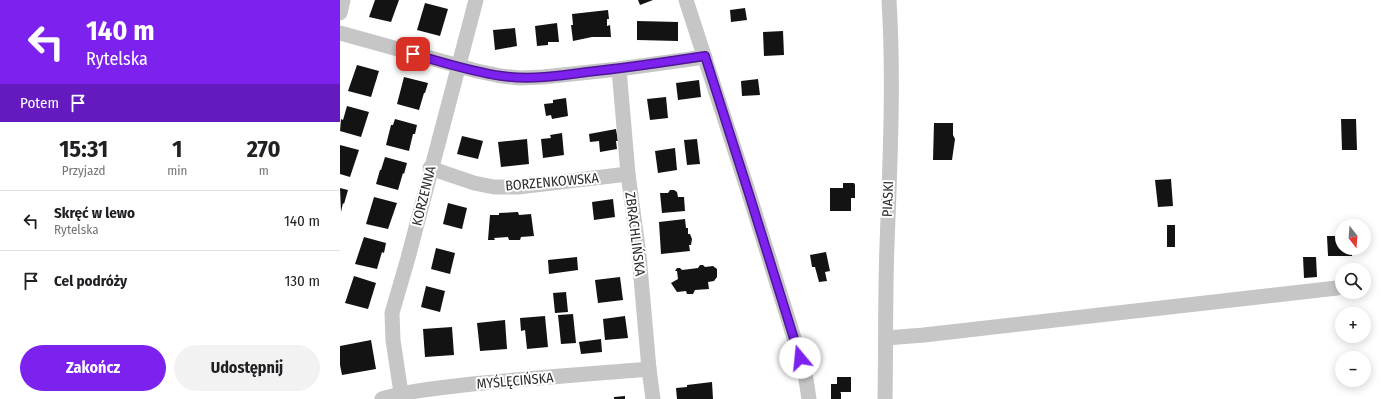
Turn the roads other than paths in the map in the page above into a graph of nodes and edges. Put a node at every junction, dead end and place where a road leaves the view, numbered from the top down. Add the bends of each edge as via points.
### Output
1 (343, 0) edge
2 (476, 0) edge
3 (686, 0) edge
4 (889, 0) edge
5 (340, 13) edge
6 (340, 33) edge
7 (705, 56) junction
8 (458, 66) junction
9 (619, 69) junction
10 (430, 168) junction
11 (628, 174) junction
12 (1335, 288) edge
13 (886, 338) junction
14 (648, 369) junction
15 (400, 393) junction
16 (382, 399) edge
17 (653, 399) edge
18 (809, 399) edge
19 (885, 399) edge

1 - 5 street
2 - 8 street, KORZENNA
3 - 7 street
4 - 13 street, PIASKI via 892,42
6 - 8 street
7 - 9 street
7 - 18 street via 805,373
8 - 9 street via 520,78 543,78
8 - 10 street, KORZENNA
9 - 11 street, ZBRACHLIŃSKA
10 - 11 street, BORZENKOWSKA via 494,187 518,187
10 - 15 street, KORZENNA via 392,313
11 - 14 street, ZBRACHLIŃSKA via 639,255
12 - 13 street
13 - 19 street, PIASKI
14 - 15 street, MYŚLĘCIŃSKA
14 - 17 street, ZBRACHLIŃSKA
15 - 16 street, MYŚLĘCIŃSKA

